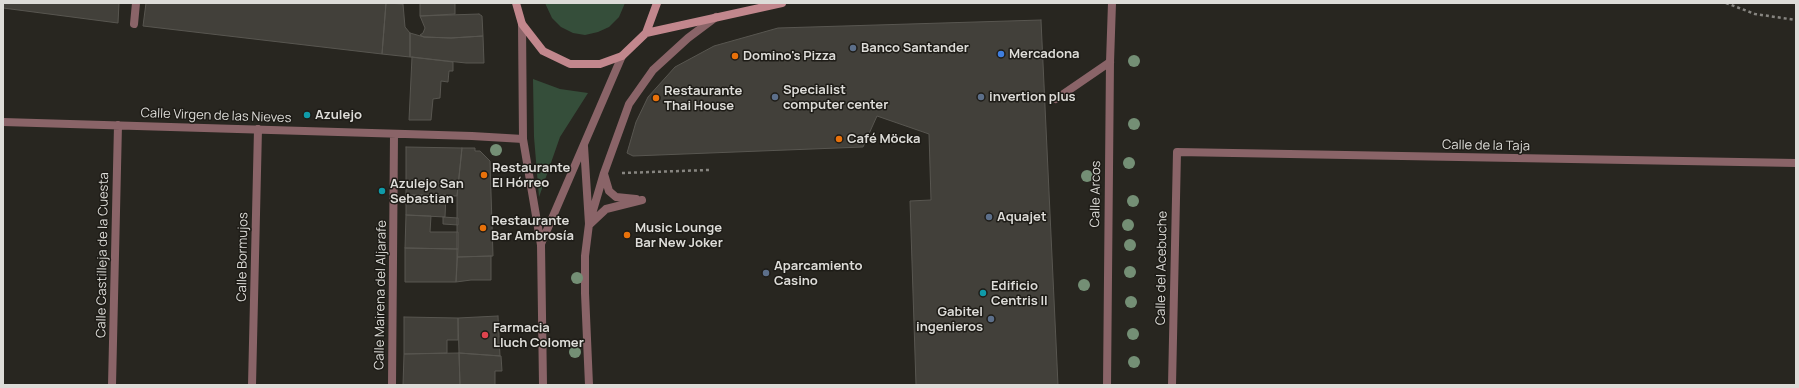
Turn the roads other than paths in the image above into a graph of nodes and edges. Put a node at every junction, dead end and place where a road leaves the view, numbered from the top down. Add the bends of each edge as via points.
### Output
1 (136, 3) edge
2 (516, 3) edge
3 (657, 3) edge
4 (782, 3) edge
5 (1112, 3) edge
6 (716, 17) junction
7 (134, 24) dead end
8 (522, 24) junction
9 (646, 33) junction
10 (622, 56) junction
11 (1110, 62) junction
12 (1056, 99) dead end
13 (3, 122) edge
14 (118, 125) junction
15 (258, 130) junction
16 (394, 134) junction
17 (523, 139) junction
18 (584, 146) junction
19 (1177, 152) joint
20 (1796, 163) edge
21 (604, 173) junction
22 (590, 224) junction
23 (541, 245) junction
24 (112, 385) edge
25 (252, 385) edge
26 (392, 385) edge
27 (543, 385) edge
28 (589, 385) edge
29 (1107, 385) edge
30 (1172, 385) edge

1 - 7 street
2 - 8 main road
3 - 9 main road
4 - 6 main road
5 - 11 street, Calle Arcos
6 - 9 main road
6 - 21 street via 653,70 629,104
8 - 10 main road via 543,51 570,64 600,64
8 - 17 street
9 - 10 main road
10 - 18 street
11 - 12 street
11 - 29 street, Calle Arcos
13 - 14 street, Calle Virgen de las Nieves
14 - 15 street, Calle Virgen de las Nieves
14 - 24 street, Calle Castilleja de la Cuesta
15 - 16 street, Calle Virgen de las Nieves
15 - 25 street, Calle Bormujos
16 - 17 street, Calle Virgen de las Nieves
16 - 26 street, Calle Mairena del Aljarafe
17 - 23 street
18 - 22 street
18 - 23 street
19 - 20 street, Calle de la Taja
19 - 30 street, Calle del Acebuche
21 - 22 street
21 - 22 street via 609,191 616,197 642,200 606,209
22 - 28 street via 585,256
23 - 27 street

